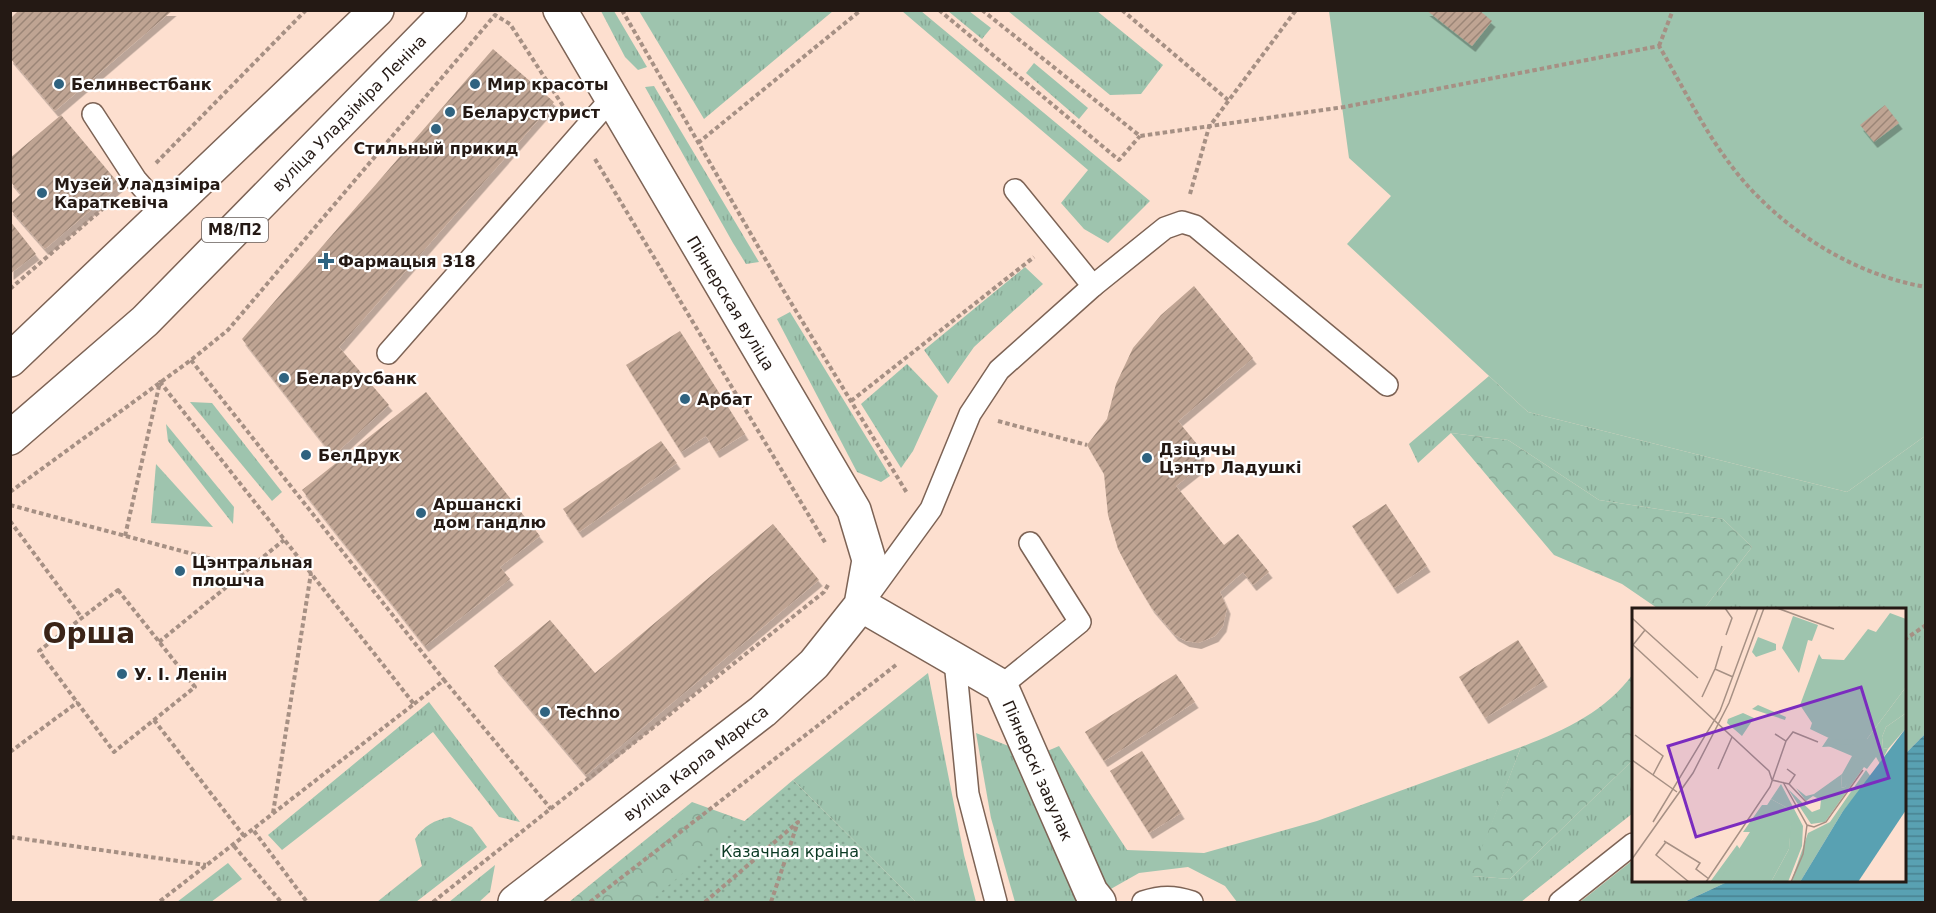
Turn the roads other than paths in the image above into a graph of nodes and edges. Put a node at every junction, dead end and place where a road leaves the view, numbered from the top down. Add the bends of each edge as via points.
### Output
1 (377, 10) edge
2 (450, 10) edge
3 (560, 10) edge
4 (611, 99) junction
5 (93, 114) dead end
6 (1015, 190) dead end
7 (165, 213) junction
8 (1093, 286) junction
9 (388, 353) dead end
10 (10, 360) edge
11 (1387, 385) dead end
12 (10, 438) edge
13 (1030, 543) dead end
14 (861, 605) junction
15 (955, 661) junction
16 (1001, 686) junction
17 (1632, 845) edge
18 (515, 903) edge
19 (996, 903) edge
20 (1099, 903) edge
21 (1143, 903) edge
22 (1192, 903) edge
23 (1560, 903) edge

1 - 7 street
2 - 12 street, вуліца Уладзіміра Леніна / М8/П2 via 145,321
3 - 4 street, Піянерская вуліца
4 - 9 lane
4 - 14 street, Піянерская вуліца via 854,510 869,560
5 - 7 lane via 136,180
6 - 8 lane
7 - 10 street
8 - 11 lane via 1165,228 1182,222 1195,226
8 - 14 lane via 999,370 970,414 931,509
13 - 16 lane via 1080,622
14 - 15 street, Піянерскі завулак
14 - 18 street, вуліца Карла Маркса via 814,664 763,711
15 - 16 street, Піянерскі завулак
15 - 19 lane via 968,794
16 - 20 street, Піянерскі завулак
17 - 23 lane
21 - 22 lane via 1158,897 1174,897

